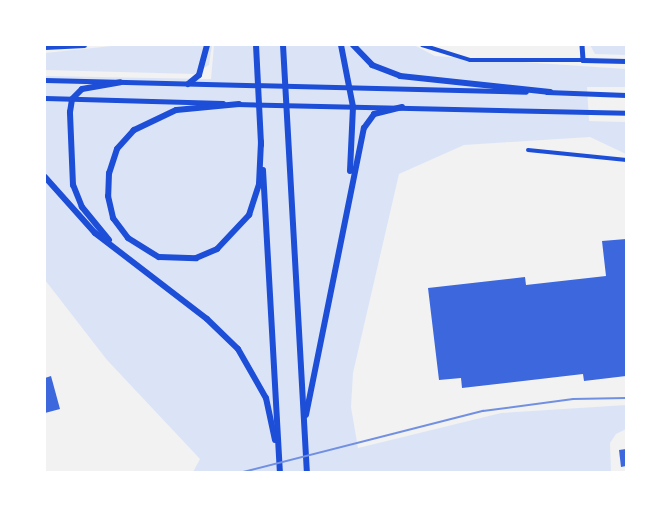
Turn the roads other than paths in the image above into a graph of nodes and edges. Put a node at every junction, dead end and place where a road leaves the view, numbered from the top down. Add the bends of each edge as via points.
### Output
1 (84, 45) edge
2 (207, 45) edge
3 (256, 45) edge
4 (283, 45) edge
5 (341, 45) edge
6 (353, 45) edge
7 (422, 45) edge
8 (582, 45) edge
9 (45, 47) edge
10 (583, 60) junction
11 (626, 61) edge
12 (45, 80) edge
13 (120, 82) junction
14 (188, 84) junction
15 (350, 88) junction
16 (550, 93) junction
17 (626, 95) edge
18 (45, 98) edge
19 (72, 99) junction
20 (239, 104) junction
21 (353, 107) junction
22 (402, 107) junction
23 (626, 113) edge
24 (261, 142) junction
25 (528, 150) dead end
26 (626, 160) edge
27 (45, 177) edge
28 (346, 205) junction
29 (124, 256) junction
30 (304, 434) junction
31 (276, 435) junction
32 (280, 470) edge
33 (307, 472) edge

1 - 9 street
2 - 14 highway via 199,75
3 - 24 highway
4 - 30 highway
5 - 15 highway
6 - 16 highway via 372,65 400,76
7 - 10 street via 470,60
8 - 10 street
10 - 11 street
12 - 13 main road
13 - 14 main road
13 - 19 highway via 86,87
14 - 15 main road
15 - 16 main road
15 - 21 highway
16 - 17 main road
18 - 19 main road
19 - 20 main road
19 - 29 highway via 73,185 90,218
20 - 21 main road
20 - 24 highway via 176,110 134,130 117,150 109,173 108,196 113,218 128,238 159,257 196,258 218,249 249,215 259,183
21 - 22 main road
21 - 28 highway
22 - 23 main road
22 - 28 highway via 382,110 366,123
24 - 31 highway
25 - 26 street
27 - 29 highway via 95,233
28 - 30 highway
29 - 31 highway via 219,328 238,349 266,398
30 - 33 highway
31 - 32 highway

